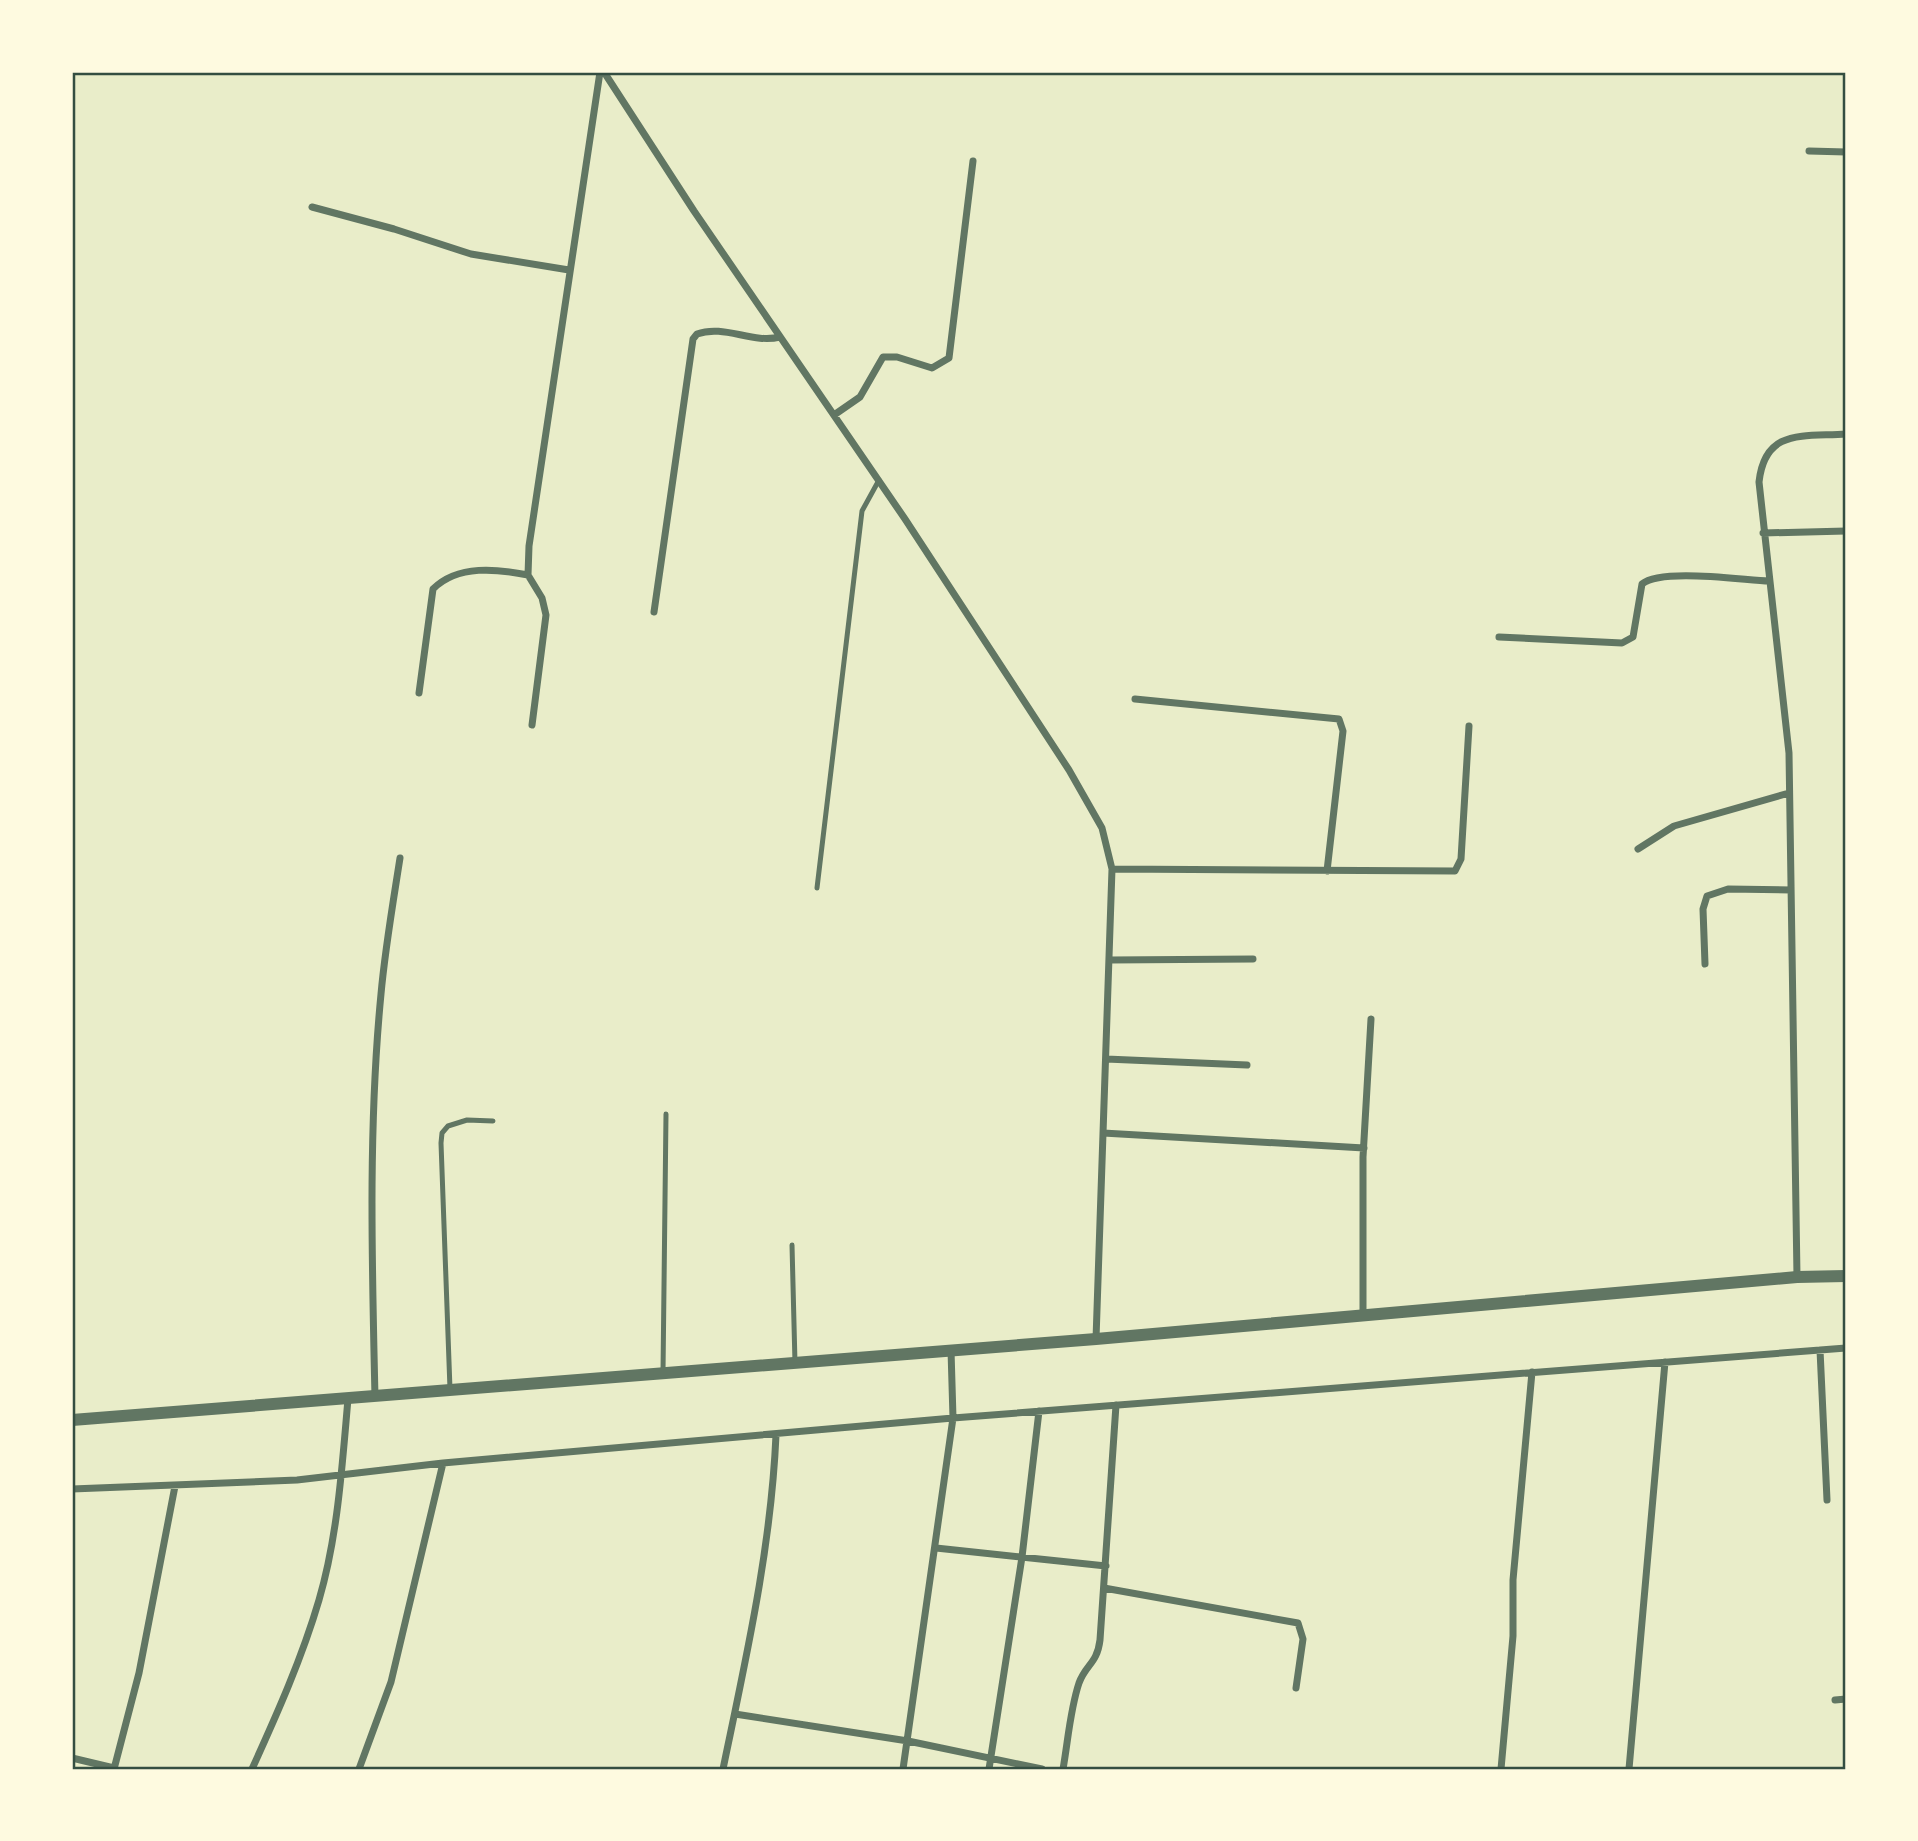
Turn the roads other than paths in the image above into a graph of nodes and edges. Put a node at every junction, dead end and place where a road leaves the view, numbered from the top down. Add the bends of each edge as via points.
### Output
1 (602, 72) edge
2 (1809, 151) dead end
3 (1846, 152) edge
4 (973, 161) dead end
5 (312, 207) dead end
6 (569, 270) junction
7 (780, 337) junction
8 (834, 415) junction
9 (1846, 435) edge
10 (878, 480) junction
11 (1846, 531) edge
12 (1763, 533) junction
13 (528, 575) junction
14 (1769, 581) junction
15 (654, 612) dead end
16 (1499, 637) dead end
17 (419, 692) dead end
18 (1135, 699) dead end
19 (532, 725) dead end
20 (1469, 726) dead end
21 (1789, 793) junction
22 (1637, 849) dead end
23 (400, 858) dead end
24 (1112, 869) junction
25 (1327, 870) junction
26 (817, 888) dead end
27 (1791, 890) junction
28 (1253, 959) dead end
29 (1110, 960) junction
30 (1705, 964) dead end
31 (1371, 1018) dead end
32 (1106, 1059) junction
33 (1247, 1065) dead end
34 (666, 1114) dead end
35 (493, 1121) dead end
36 (1103, 1133) junction
37 (1364, 1148) junction
38 (792, 1245) dead end
39 (1846, 1276) edge
40 (1797, 1277) junction
41 (1363, 1315) junction
42 (1096, 1339) junction
43 (1846, 1348) edge
44 (951, 1350) junction
45 (1820, 1350) junction
46 (1665, 1362) junction
47 (795, 1363) junction
48 (1532, 1372) junction
49 (663, 1373) junction
50 (450, 1391) junction
51 (375, 1397) junction
52 (348, 1399) junction
53 (1116, 1405) junction
54 (1039, 1411) junction
55 (953, 1418) junction
56 (72, 1420) edge
57 (776, 1434) junction
58 (443, 1463) junction
59 (342, 1476) junction
60 (175, 1486) junction
61 (72, 1489) edge
62 (1827, 1500) dead end
63 (936, 1548) junction
64 (1022, 1557) junction
65 (1106, 1566) junction
66 (1104, 1588) junction
67 (1296, 1688) dead end
68 (1846, 1699) edge
69 (1835, 1700) dead end
70 (735, 1714) junction
71 (908, 1741) junction
72 (72, 1758) edge
73 (991, 1759) junction
74 (114, 1769) edge
75 (252, 1769) edge
76 (359, 1769) edge
77 (723, 1769) edge
78 (903, 1769) edge
79 (989, 1769) edge
80 (1042, 1769) edge
81 (1063, 1769) edge
82 (1501, 1769) edge
83 (1629, 1769) edge

1 - 6 street
1 - 7 street
2 - 3 street
4 - 8 street via 949,358 932,368 883,357 860,397
5 - 6 street via 471,254
6 - 13 street
7 - 8 street
7 - 15 street via 757,340 711,331 693,339
8 - 10 street
9 - 12 street via 1799,437 1767,450 1759,482
10 - 24 street via 1091,806 1109,848
10 - 26 lane via 862,511
11 - 12 street
12 - 14 street
13 - 17 street via 483,570 444,580 433,589
13 - 19 street via 546,615
14 - 16 street via 1647,579 1642,584 1633,638 1622,643
14 - 21 street
18 - 25 street via 1339,719 1343,731
20 - 25 street via 1458,869 1440,873
21 - 22 street via 1674,826
21 - 27 street
23 - 51 street via 375,1072
24 - 25 street
24 - 29 street
27 - 30 street via 1728,890 1707,896 1703,909
27 - 40 street
28 - 29 street
29 - 32 street
31 - 37 street
32 - 33 street
32 - 36 street
34 - 49 lane
35 - 50 lane via 457,1122 442,1133
36 - 37 street
36 - 42 street
37 - 41 street
38 - 47 lane
39 - 40 street
40 - 41 street
41 - 42 street
42 - 44 street
43 - 45 street
44 - 47 street
44 - 55 street
45 - 46 street
45 - 62 street
46 - 48 street
46 - 83 street
47 - 49 street
48 - 53 street
48 - 82 street
49 - 50 street
50 - 51 street
51 - 52 street
52 - 56 street
52 - 59 street
53 - 54 street
53 - 65 street
54 - 55 street
54 - 64 street
55 - 57 street
55 - 63 street
57 - 58 street
57 - 70 street via 773,1501 754,1629
58 - 59 street
58 - 76 street via 391,1682
59 - 60 street
59 - 75 street via 319,1599 287,1692
60 - 61 street
60 - 74 street via 142,1660
63 - 64 street
63 - 71 street
64 - 65 street
64 - 73 street
65 - 66 street
66 - 67 street via 1298,1623 1303,1639
66 - 81 street via 1098,1656 1080,1681
68 - 69 street
70 - 71 street
70 - 77 street
71 - 73 street
71 - 78 street
72 - 74 street
73 - 79 street
73 - 80 street

